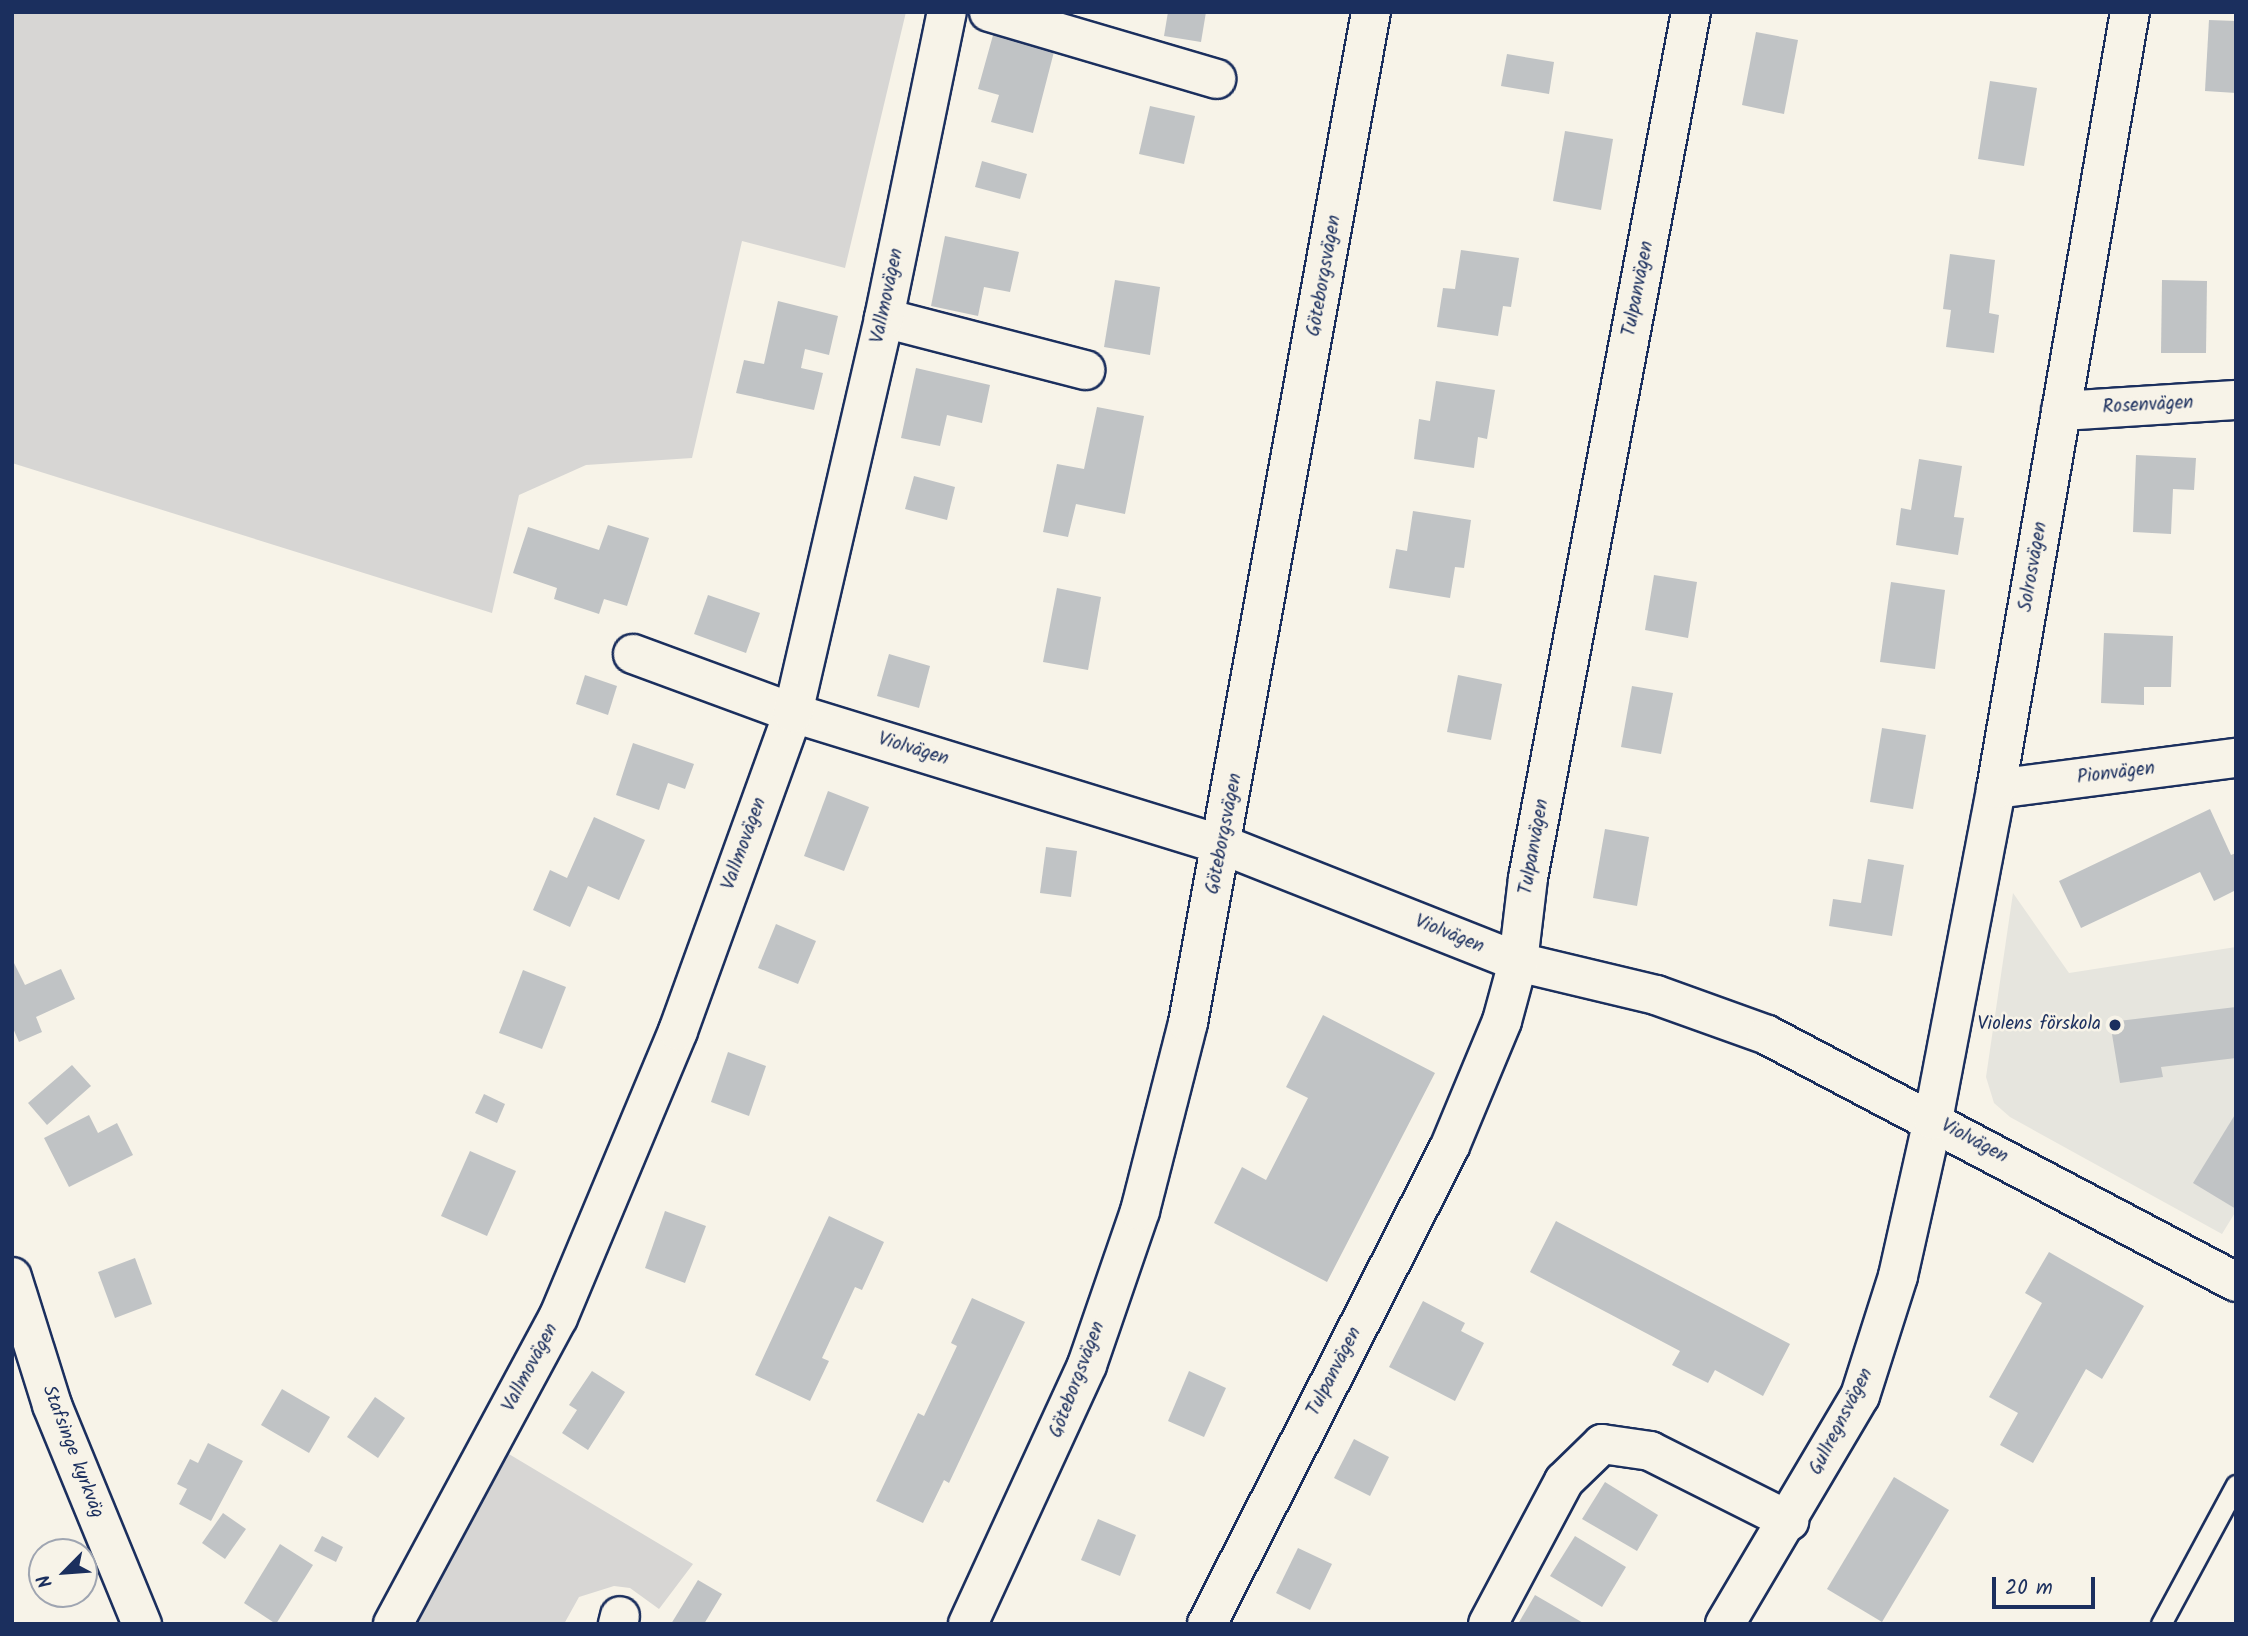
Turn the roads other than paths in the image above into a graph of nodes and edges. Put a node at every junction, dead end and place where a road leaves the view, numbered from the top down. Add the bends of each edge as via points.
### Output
1 (947, 12) edge
2 (989, 12) edge
3 (1371, 12) edge
4 (1691, 12) edge
5 (2130, 12) edge
6 (1216, 79) dead end
7 (884, 318) junction
8 (1085, 370) dead end
9 (2236, 400) edge
10 (2061, 411) junction
11 (633, 654) dead end
12 (793, 713) junction
13 (2236, 758) edge
14 (1996, 789) junction
15 (1223, 845) junction
16 (1518, 962) junction
17 (1933, 1120) junction
18 (12, 1277) edge
19 (2236, 1282) edge
20 (2236, 1485) edge
21 (1789, 1521) junction
22 (142, 1624) edge
23 (393, 1624) edge
24 (968, 1624) edge
25 (1208, 1624) edge
26 (1488, 1624) edge
27 (1726, 1624) edge
28 (2161, 1624) edge

1 - 7 street, Vallmovägen
2 - 6 street
3 - 15 street, Göteborgsvägen
4 - 16 street, Tulpanvägen via 1528,878
5 - 10 street, Solrosvägen
7 - 8 street
7 - 12 street, Vallmovägen
9 - 10 street, Rosenvägen
10 - 14 street, Solrosvägen
11 - 12 street, Violvägen
12 - 15 street, Violvägen
12 - 23 street, Vallmovägen via 678,1031 558,1318
13 - 14 street, Pionvägen
14 - 17 street, Solrosvägen
15 - 16 street, Violvägen
15 - 24 street, Göteborgsvägen via 1188,1023 1140,1211 1063,1421
16 - 17 street, Violvägen via 1656,995 1767,1035
16 - 25 street, Tulpanvägen via 1502,1021 1450,1146
17 - 19 street, Violvägen
17 - 21 street, Gullregnsvägen via 1871,1369
18 - 22 street, Stafsinge kyrkväg via 52,1405
20 - 28 lane
21 - 26 street via 1650,1451 1602,1444 1564,1481
21 - 27 street, Gullregnsvägen

